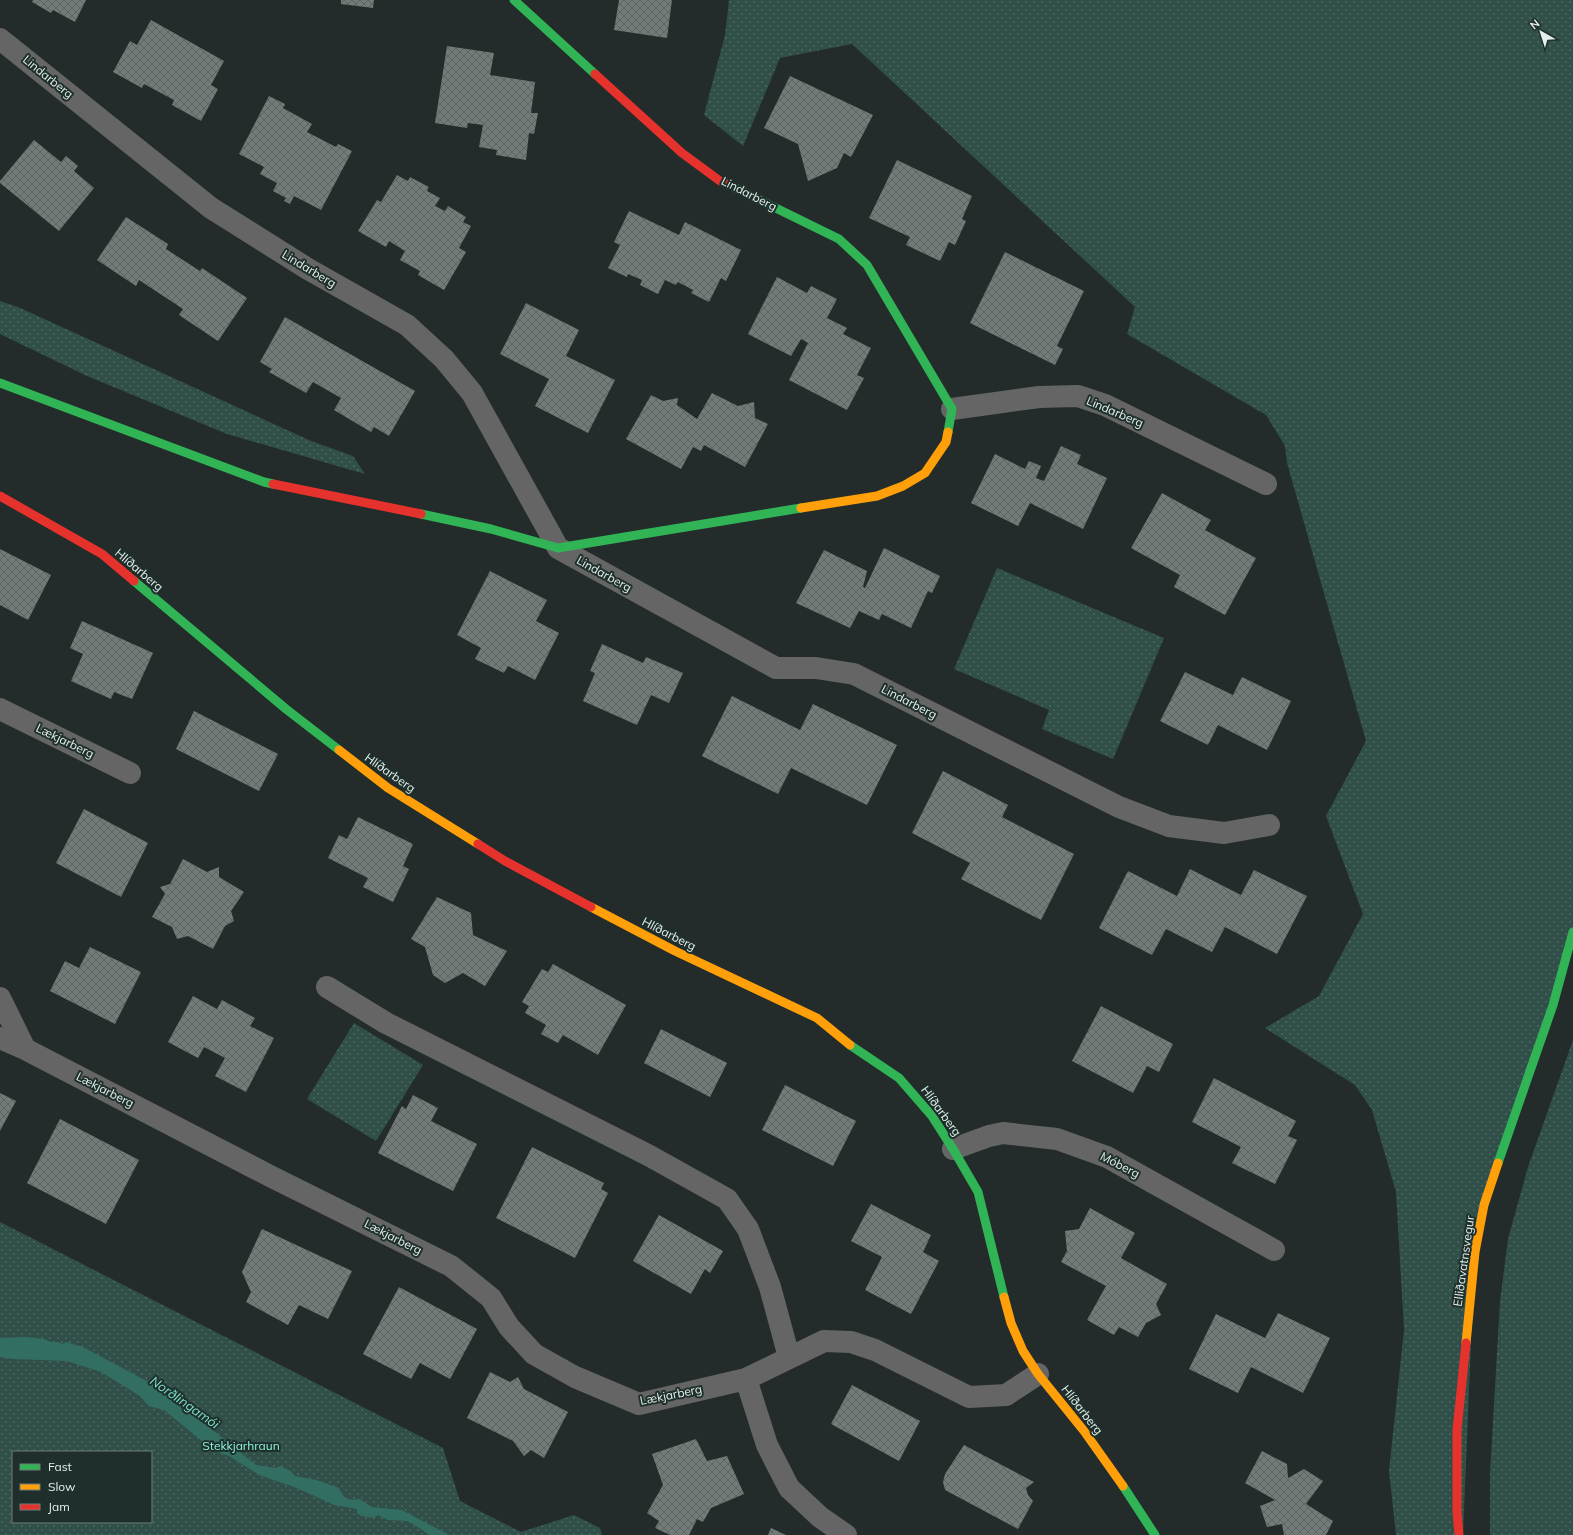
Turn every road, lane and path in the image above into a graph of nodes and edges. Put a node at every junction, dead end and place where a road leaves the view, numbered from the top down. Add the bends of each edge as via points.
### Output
1 (514, 0) edge
2 (0, 39) edge
3 (0, 383) edge
4 (952, 409) junction
5 (1266, 484) dead end
6 (0, 496) edge
7 (558, 548) junction
8 (0, 710) edge
9 (130, 773) dead end
10 (1269, 825) dead end
11 (1573, 932) edge
12 (327, 987) dead end
13 (0, 998) edge
14 (0, 1038) edge
15 (25, 1049) junction
16 (953, 1149) junction
17 (1274, 1250) dead end
18 (789, 1357) junction
19 (1038, 1374) junction
20 (746, 1379) junction
21 (846, 1535) edge
22 (1155, 1535) edge
23 (1459, 1535) edge

1 - 4 street, Lindarberg via 682,153 720,181 839,239 867,265
2 - 7 street, Lindarberg via 211,208 308,269 407,324 444,359 472,393
3 - 7 street, Lindarberg via 264,482 491,529
4 - 5 street, Lindarberg via 1039,397 1078,396 1104,405
4 - 7 street, Lindarberg via 946,442 925,473 903,486 877,496
6 - 16 street, Hlíðarberg via 102,554 286,709 388,788 505,861 675,952 817,1018 856,1050 899,1078 932,1116
7 - 10 street, Lindarberg via 776,668 816,668 854,674 1118,807 1169,826 1224,833
8 - 9 street, Lækjarberg
11 - 23 street, Elliðavatnsvegur via 1554,1005 1484,1205 1475,1252 1457,1430
12 - 18 street via 386,1023 648,1155 727,1199 748,1229 770,1287
13 - 15 street
14 - 15 street, Lækjarberg
15 - 20 street, Lækjarberg via 451,1266 491,1298 509,1327 534,1354 575,1377 639,1404
16 - 17 street, Móberg via 1003,1133 1057,1139 1107,1157
16 - 19 street, Hlíðarberg via 978,1192 1011,1323 1023,1351
18 - 19 street, Lækjarberg via 824,1341 851,1342 875,1350 969,1397 1006,1395
18 - 20 street, Lækjarberg
19 - 22 street, Hlíðarberg via 1084,1431
20 - 21 street via 767,1446 788,1488 820,1517

